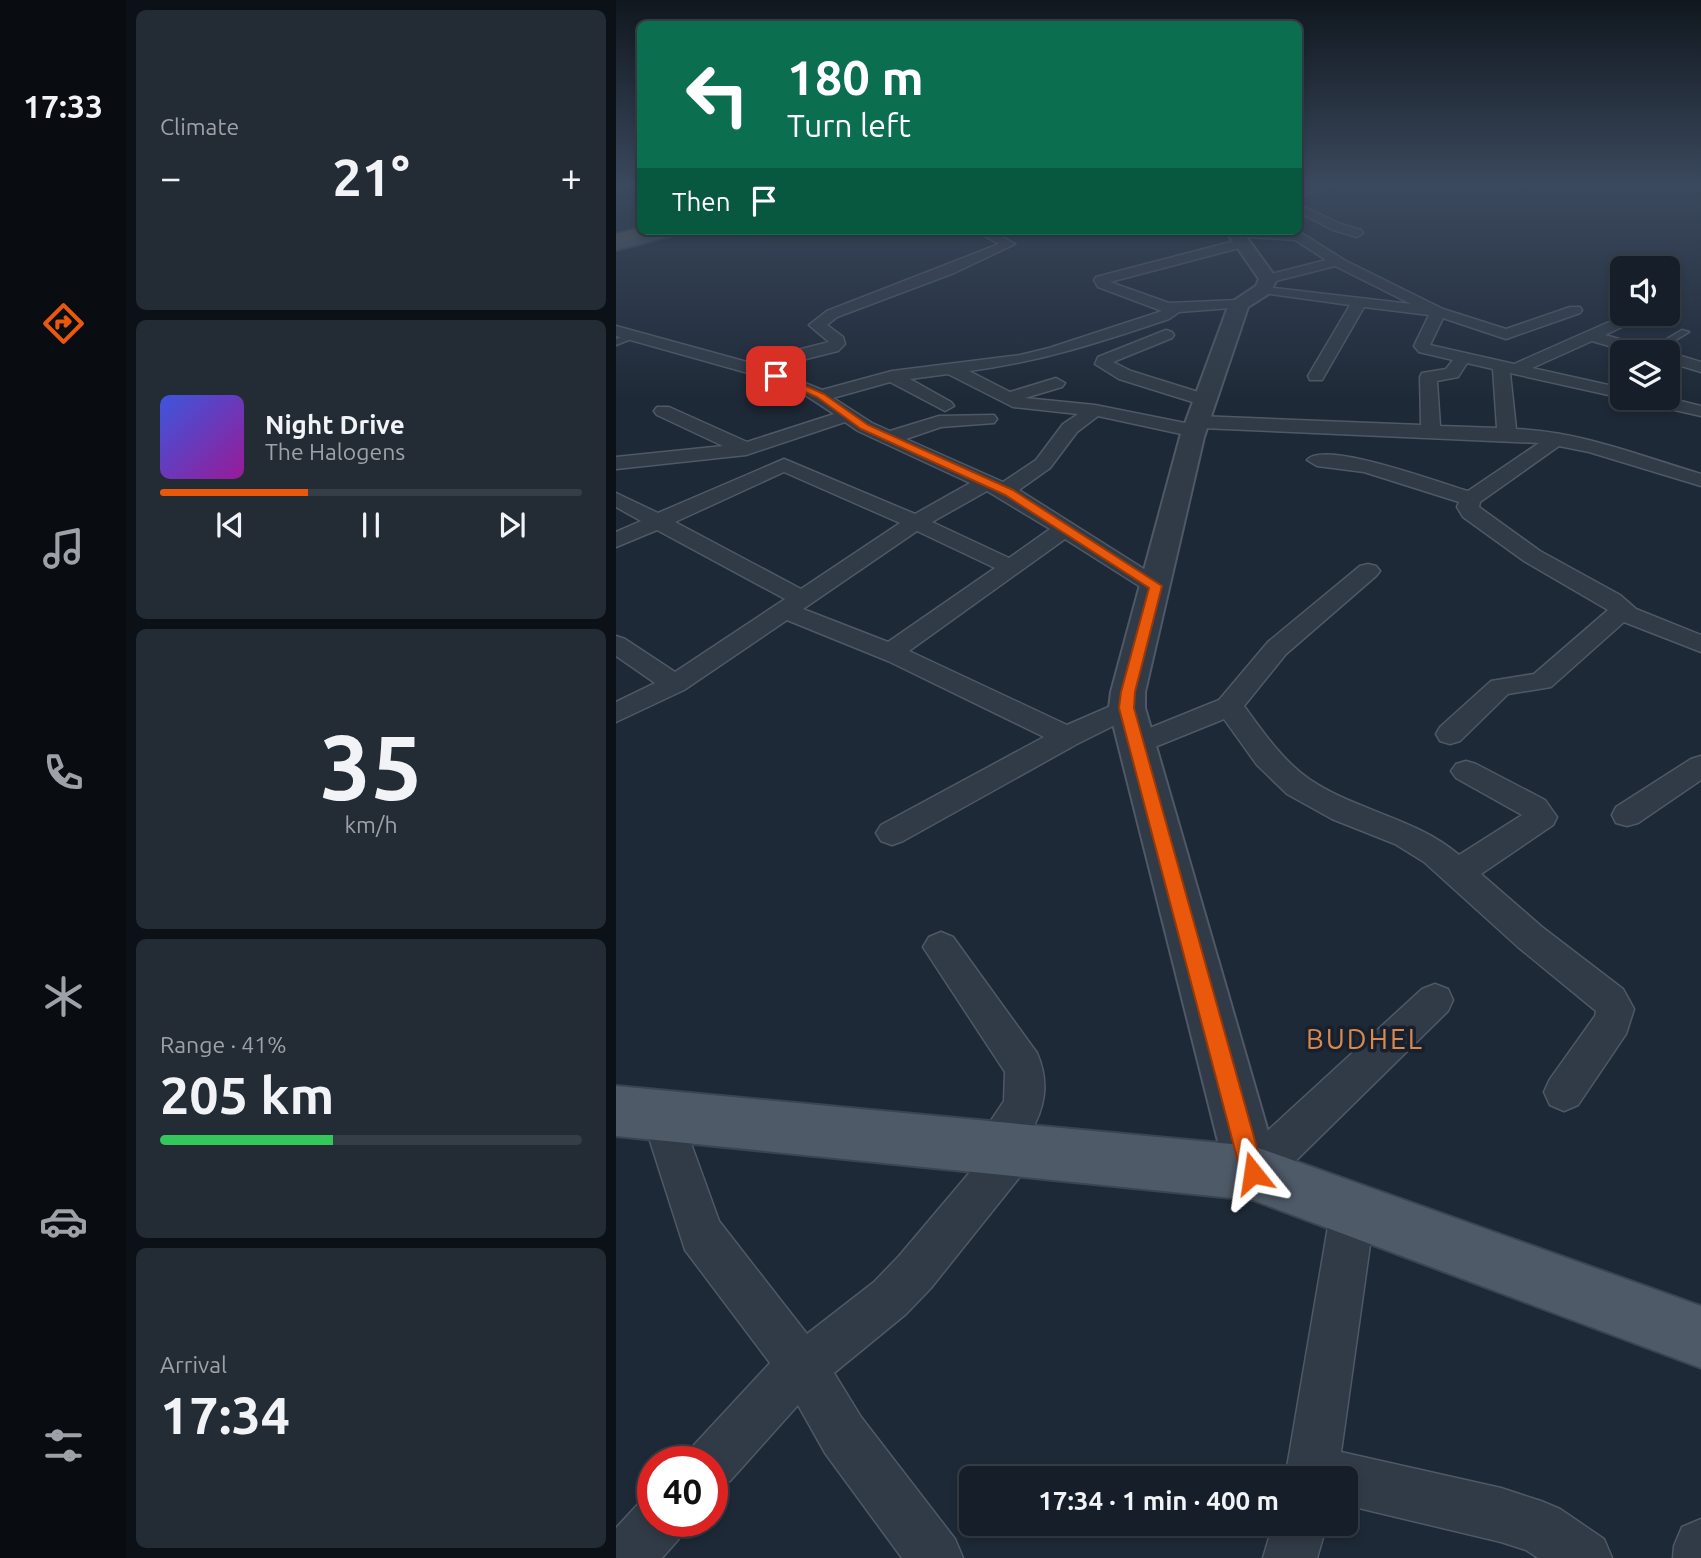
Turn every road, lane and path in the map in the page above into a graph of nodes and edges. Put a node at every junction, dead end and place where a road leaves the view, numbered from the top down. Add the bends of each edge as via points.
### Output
1 (980, 257) edge
2 (1172, 257) edge
3 (1244, 257) edge
4 (1331, 257) edge
5 (1338, 261) junction
6 (1256, 291) junction
7 (1359, 302) junction
8 (1575, 310) dead end
9 (1438, 313) junction
10 (1183, 318) junction
11 (1610, 326) edge
12 (1685, 332) dead end
13 (1589, 335) junction
14 (622, 336) edge
15 (1670, 340) edge
16 (1610, 341) edge
17 (1081, 343) junction
18 (1111, 357) junction
19 (1463, 358) junction
20 (1680, 361) edge
21 (1701, 367) edge
22 (951, 369) junction
23 (761, 371) junction
24 (1505, 371) junction
25 (892, 376) junction
26 (1316, 376) dead end
27 (1056, 383) dead end
28 (1610, 391) edge
29 (821, 396) junction
30 (1008, 398) junction
31 (945, 406) dead end
32 (1680, 406) edge
33 (1095, 410) junction
34 (663, 411) dead end
35 (1701, 411) edge
36 (849, 415) junction
37 (1199, 418) junction
38 (988, 419) dead end
39 (1431, 430) junction
40 (1507, 433) junction
41 (888, 438) junction
42 (1557, 439) junction
43 (746, 449) junction
44 (1701, 458) edge
45 (1317, 460) dead end
46 (616, 463) edge
47 (1692, 477) edge
48 (996, 486) junction
49 (616, 499) edge
50 (1471, 499) junction
51 (658, 521) junction
52 (916, 522) junction
53 (1066, 527) junction
54 (616, 540) edge
55 (1010, 567) junction
56 (1368, 571) dead end
57 (1155, 586) junction
58 (791, 604) junction
59 (1623, 610) junction
60 (616, 644) edge
61 (1701, 644) edge
62 (891, 652) junction
63 (675, 684) junction
64 (1229, 706) junction
65 (1127, 708) junction
66 (616, 713) edge
67 (1450, 734) dead end
68 (1067, 737) junction
69 (1135, 745) junction
70 (1701, 766) edge
71 (1466, 771) dead end
72 (1627, 815) dead end
73 (892, 833) dead end
74 (1457, 873) junction
75 (941, 947) dead end
76 (1435, 1000) dead end
77 (1564, 1092) dead end
78 (639, 1113) edge
79 (1006, 1149) junction
80 (1253, 1173) junction
81 (1353, 1209) junction
82 (1701, 1337) edge
83 (803, 1367) junction
84 (727, 1446) edge
85 (1313, 1466) edge
86 (1358, 1485) edge
87 (1296, 1536) edge
88 (644, 1537) edge
89 (1701, 1546) edge
90 (625, 1558) edge
91 (936, 1558) edge
92 (1290, 1558) edge
93 (1585, 1558) edge
94 (1700, 1558) edge

1 - 23 street via 832,314 817,325 837,344 772,362
2 - 10 street via 1101,280
3 - 6 street
4 - 5 street
5 - 6 street
5 - 9 street
6 - 7 street
6 - 10 street
6 - 37 street
7 - 9 street
7 - 26 street
8 - 9 street via 1511,334
9 - 19 street via 1422,348
10 - 17 street via 1164,316
10 - 18 street
11 - 13 street
12 - 15 lane
13 - 16 street
13 - 24 street
14 - 23 street
17 - 18 street
17 - 22 street via 1020,360
18 - 37 street via 1102,364
19 - 24 street
19 - 39 street via 1451,373 1428,377
20 - 21 street
22 - 25 street
22 - 30 street
23 - 29 street
24 - 28 street
24 - 40 street
25 - 29 street
25 - 31 street
27 - 30 street
29 - 36 street
30 - 33 street via 1029,405
32 - 35 street
33 - 37 street
33 - 48 street via 1070,428 1043,464
34 - 43 street
36 - 41 street
36 - 43 street
37 - 39 street
37 - 57 street
38 - 41 street via 939,422
39 - 40 street
40 - 42 street
41 - 48 street
42 - 47 street
42 - 50 street
43 - 46 street
44 - 47 street
45 - 50 street via 1367,466
48 - 52 street
48 - 53 street
49 - 51 street
50 - 59 street via 1471,512 1532,556
51 - 52 street via 784,465
51 - 54 street
51 - 58 street
52 - 55 street
52 - 58 street
53 - 55 street
53 - 57 street
55 - 62 street
56 - 64 street via 1277,648
57 - 65 street
58 - 62 street
58 - 63 street
59 - 61 street
59 - 67 street via 1542,681 1500,687
60 - 63 street
62 - 68 street
63 - 66 street
64 - 69 street
64 - 74 street via 1267,758 1298,786 1423,845
65 - 68 street
65 - 69 street
68 - 73 street
69 - 80 street
70 - 72 street
71 - 74 street via 1534,808 1542,817
74 - 77 street via 1596,987 1615,1009 1613,1021
75 - 79 street via 1023,1066 1028,1087 1024,1107
76 - 80 street
78 - 79 main road
78 - 83 street via 701,1234
79 - 80 main road
79 - 83 street via 915,1272 890,1298
80 - 81 main road
81 - 82 main road
81 - 85 street
83 - 84 street
83 - 91 street via 843,1435
86 - 93 street via 1501,1515 1541,1528
87 - 92 street
88 - 90 street
89 - 94 street

